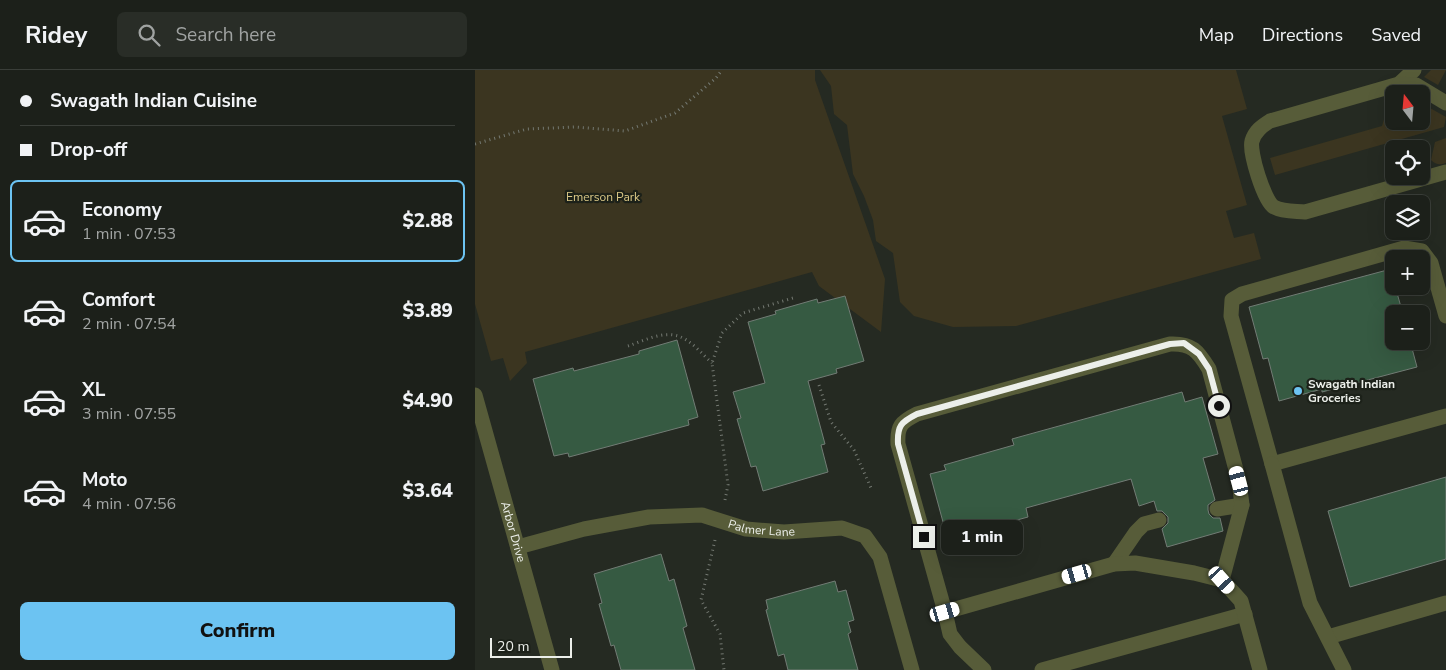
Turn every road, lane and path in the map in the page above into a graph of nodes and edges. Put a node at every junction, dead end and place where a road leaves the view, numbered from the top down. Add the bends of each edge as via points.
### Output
1 (722, 70) edge
2 (1414, 70) edge
3 (1399, 84) junction
4 (1446, 102) edge
5 (475, 144) edge
6 (1446, 172) edge
7 (793, 298) dead end
8 (1446, 316) edge
9 (628, 346) dead end
10 (712, 363) junction
11 (819, 385) dead end
12 (475, 395) edge
13 (1446, 416) edge
14 (1272, 464) junction
15 (871, 488) dead end
16 (1242, 505) junction
17 (1217, 509) dead end
18 (720, 520) junction
19 (1159, 520) dead end
20 (518, 547) junction
21 (1114, 564) junction
22 (1222, 580) junction
23 (1446, 603) edge
24 (945, 612) junction
25 (1245, 614) junction
26 (1328, 637) junction
27 (552, 670) edge
28 (724, 670) edge
29 (912, 670) edge
30 (983, 670) edge
31 (1042, 670) edge
32 (1261, 670) edge
33 (1344, 670) edge

1 - 5 path via 675,113 625,131 575,127 527,130
2 - 3 street
3 - 4 street via 1416,85
3 - 6 street via 1270,121 1259,128 1251,147 1263,191 1272,206 1305,212
7 - 10 path via 743,312 722,333
8 - 14 street via 1431,263 1422,251 1404,248 1242,294 1232,300 1231,316
9 - 10 path via 662,335 678,336
10 - 18 path via 728,485
11 - 15 path via 831,422 853,450
12 - 20 street, Arbor Drive
13 - 14 street
14 - 26 street via 1310,603
16 - 17 street
16 - 22 street
16 - 24 street via 1239,481 1209,369 1199,354 1184,343 1170,344 917,414 904,420 897,432 898,444
18 - 20 street, Palmer Lane via 702,515 649,518 584,529
18 - 28 path via 701,600 721,634
18 - 29 street, Palmer Lane via 746,529 783,532 842,528 865,536 880,557
19 - 21 street via 1144,524
20 - 27 street, Arbor Drive
21 - 22 street via 1135,563
21 - 24 street
22 - 25 street via 1241,601
23 - 26 street
24 - 30 street via 951,634
25 - 31 street
25 - 32 street
26 - 33 street

